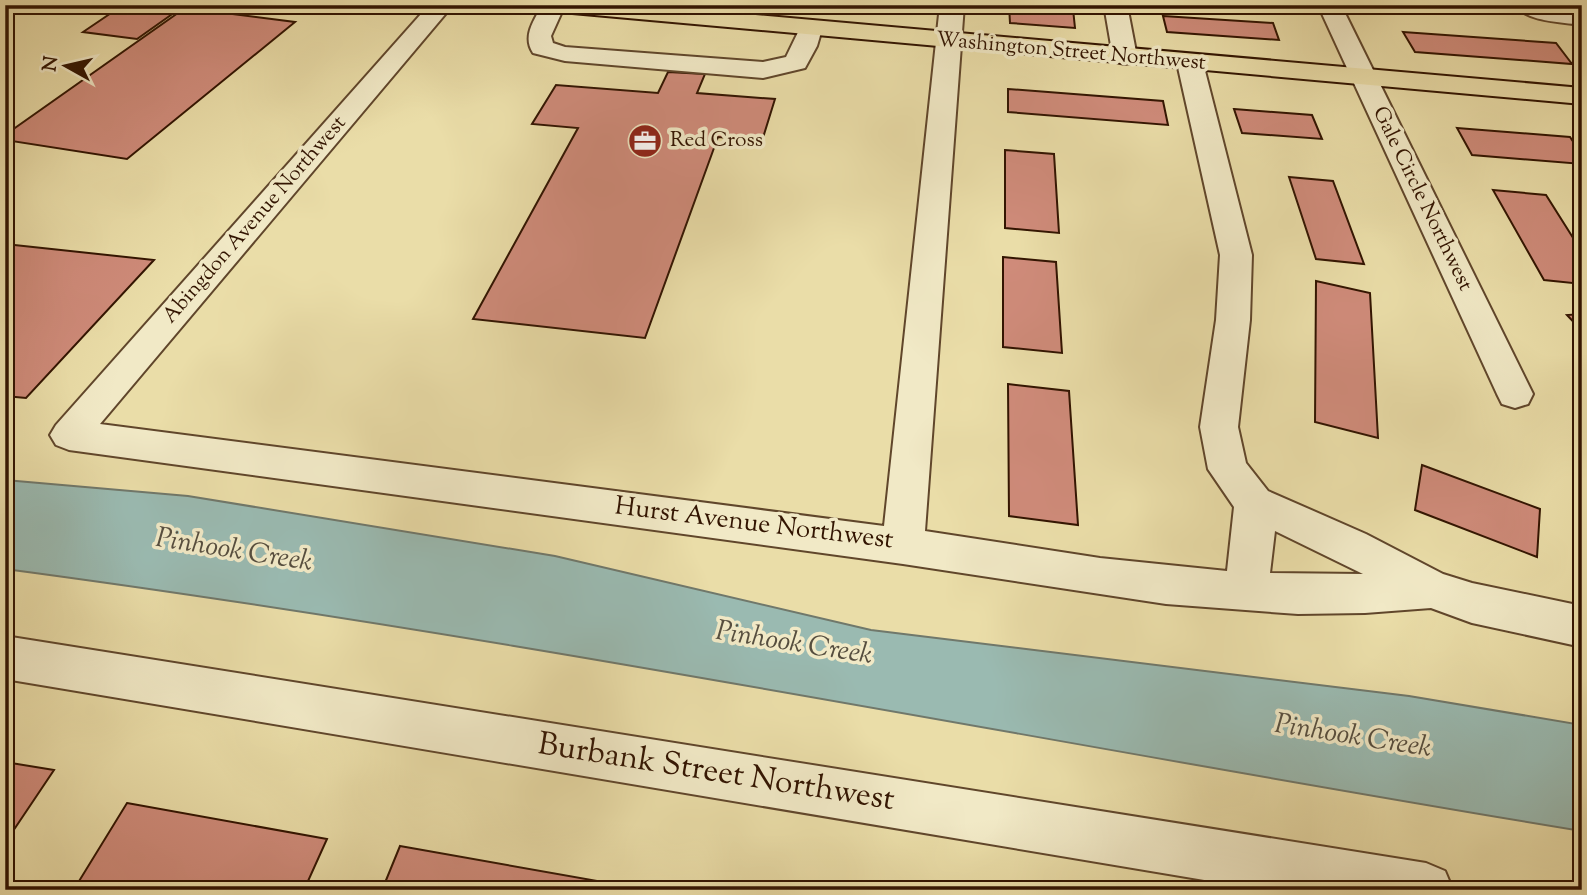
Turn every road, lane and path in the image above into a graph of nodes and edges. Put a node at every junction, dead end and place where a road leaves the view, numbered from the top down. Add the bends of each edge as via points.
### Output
1 (442, 5) edge
2 (951, 5) edge
3 (1115, 5) edge
4 (1329, 5) edge
5 (1526, 5) edge
6 (565, 6) edge
7 (701, 12) edge
8 (1582, 18) edge
9 (810, 29) junction
10 (949, 41) junction
11 (1125, 57) junction
12 (1190, 63) junction
13 (1364, 78) junction
14 (1582, 96) edge
15 (1516, 394) dead end
16 (69, 435) joint
17 (1254, 503) junction
18 (903, 546) junction
19 (1431, 589) junction
20 (1246, 592) junction
21 (1582, 627) edge
22 (5, 657) edge
23 (1426, 890) edge

1 - 16 street, Abingdon Avenue Northwest
2 - 10 street, Hurst Avenue Northwest
3 - 11 street
4 - 13 street, Gale Circle Northwest
5 - 8 street
6 - 7 main road, Washington Street Northwest
6 - 9 street via 539,36 542,48 565,54 763,70 796,63
7 - 9 main road, Washington Street Northwest
9 - 10 main road, Washington Street Northwest
10 - 11 main road, Washington Street Northwest
10 - 18 street, Hurst Avenue Northwest
11 - 12 main road, Washington Street Northwest
12 - 13 main road, Washington Street Northwest
12 - 17 street via 1236,255 1219,427 1228,469
13 - 14 main road, Washington Street Northwest
13 - 15 street, Gale Circle Northwest
16 - 18 street, Hurst Avenue Northwest
17 - 19 street
17 - 20 street
18 - 20 street via 1138,583
19 - 20 street via 1369,596
19 - 21 street via 1472,603
22 - 23 street, Burbank Street Northwest

